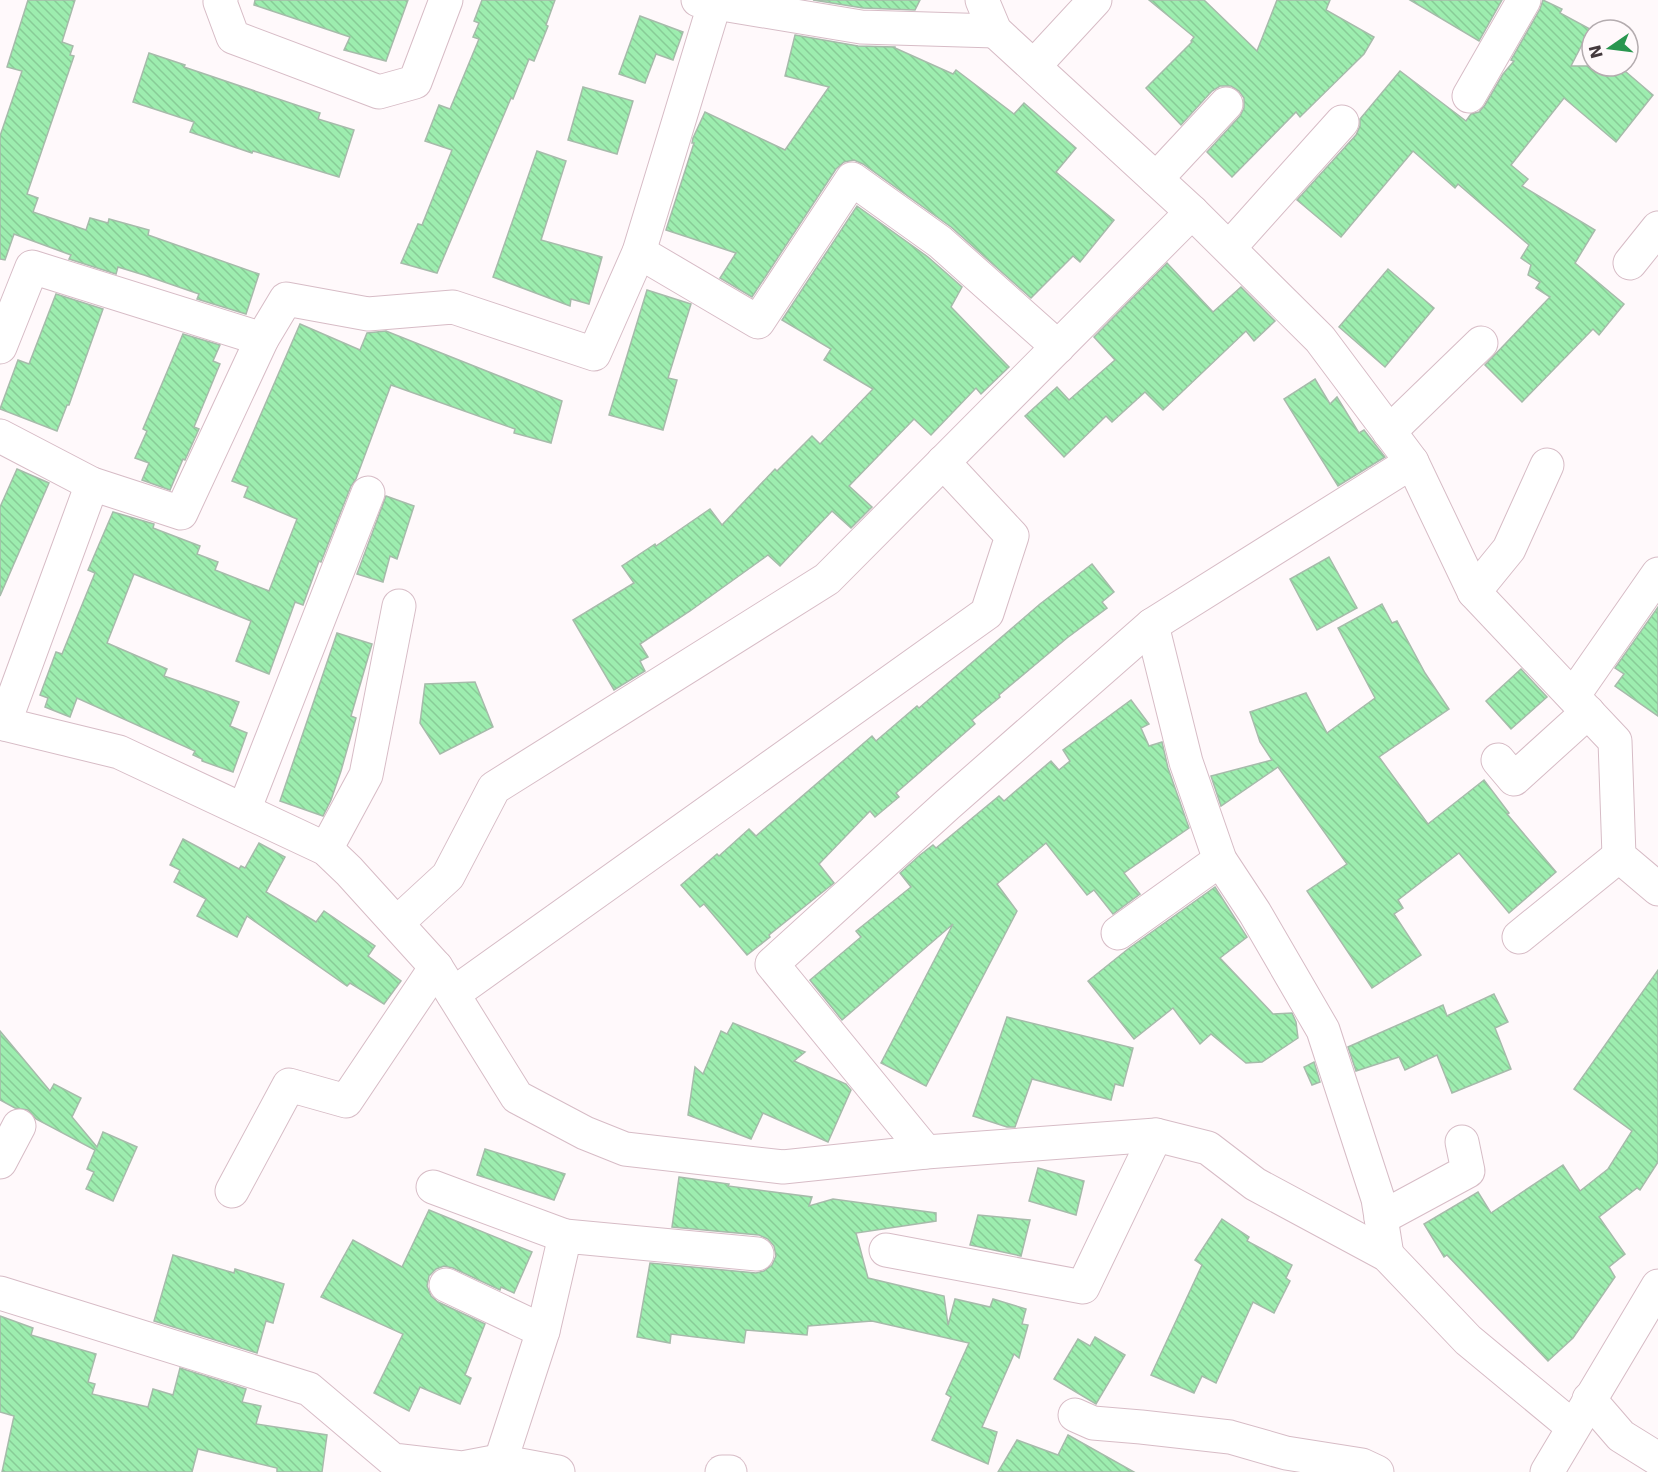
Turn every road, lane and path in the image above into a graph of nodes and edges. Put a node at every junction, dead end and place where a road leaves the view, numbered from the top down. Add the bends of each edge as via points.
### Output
1 (221, 0) edge
2 (446, 0) edge
3 (982, 0) edge
4 (1095, 0) edge
5 (1524, 0) edge
6 (706, 1) edge
7 (996, 31) junction
8 (1034, 66) junction
9 (1469, 96) dead end
10 (1226, 104) dead end
11 (1342, 123) dead end
12 (1287, 158) dead end
13 (1155, 179) junction
14 (1658, 228) edge
15 (1212, 231) junction
16 (639, 252) junction
17 (1630, 263) dead end
18 (262, 339) junction
19 (1480, 343) dead end
20 (0, 347) edge
21 (1058, 348) junction
22 (1389, 432) junction
23 (0, 436) edge
24 (944, 462) junction
25 (1412, 462) junction
26 (1547, 465) dead end
27 (92, 484) junction
28 (368, 493) dead end
29 (1658, 574) edge
30 (1474, 592) junction
31 (399, 606) dead end
32 (1152, 625) junction
33 (1580, 704) junction
34 (2, 724) edge
35 (1498, 760) dead end
36 (244, 810) junction
37 (326, 849) junction
38 (1619, 856) junction
39 (1220, 860) junction
40 (1658, 889) edge
41 (397, 924) junction
42 (1118, 933) dead end
43 (1519, 938) dead end
44 (436, 967) junction
45 (453, 994) junction
46 (19, 1126) dead end
47 (1156, 1135) junction
48 (1462, 1142) dead end
49 (927, 1152) junction
50 (0, 1162) edge
51 (433, 1186) dead end
52 (232, 1191) dead end
53 (1381, 1218) junction
54 (565, 1236) junction
55 (886, 1251) dead end
56 (757, 1254) dead end
57 (1387, 1255) junction
58 (446, 1285) dead end
59 (1658, 1286) edge
60 (0, 1293) edge
61 (543, 1330) junction
62 (1589, 1400) junction
63 (1075, 1415) dead end
64 (1573, 1427) junction
65 (1658, 1459) edge
66 (498, 1466) edge
67 (1549, 1469) edge
68 (558, 1472) edge
69 (722, 1472) edge
70 (730, 1472) edge
71 (1377, 1472) edge

1 - 2 street via 233,37 379,92 415,82
3 - 7 street
4 - 8 street
5 - 9 street
6 - 7 street via 861,27
6 - 16 street
7 - 8 street
8 - 13 street
10 - 13 street
11 - 15 street
12 - 15 street
13 - 15 street
14 - 17 street
15 - 21 street
15 - 22 street via 1320,339
16 - 18 street via 594,354 453,307 368,314 286,299
16 - 21 street via 758,322 852,179 940,242
18 - 20 street via 33,267
18 - 27 street via 181,513
19 - 22 street
21 - 24 street
22 - 25 street
23 - 27 street
24 - 41 street via 827,579 494,788 448,876
24 - 45 street via 1012,536 987,612
25 - 30 street
25 - 32 street
26 - 30 street via 1509,549
27 - 34 street
28 - 36 street
29 - 33 street
30 - 33 street
31 - 37 street via 366,775
32 - 39 street via 1186,762
32 - 49 street via 772,964
33 - 35 street via 1514,779
33 - 38 street via 1615,741
34 - 36 street via 119,752
36 - 37 street
37 - 41 street
38 - 40 street
38 - 43 street
39 - 42 street
39 - 53 street via 1323,1030
41 - 44 street
44 - 45 street
44 - 52 street via 346,1101 289,1085
45 - 49 street via 517,1097 568,1125 625,1149 783,1167
46 - 50 street
47 - 49 street
47 - 55 street via 1083,1287
47 - 57 street via 1208,1148 1255,1184
48 - 53 street via 1468,1171
51 - 54 street
53 - 57 street
54 - 56 street
54 - 61 street
57 - 64 street via 1468,1340
58 - 61 street
59 - 62 street
60 - 66 street via 309,1389 393,1460 462,1468
61 - 66 street
62 - 64 street
62 - 65 street via 1621,1437
63 - 71 street via 1093,1423 1230,1437 1286,1453 1362,1465
64 - 67 street
66 - 68 street
69 - 70 street

